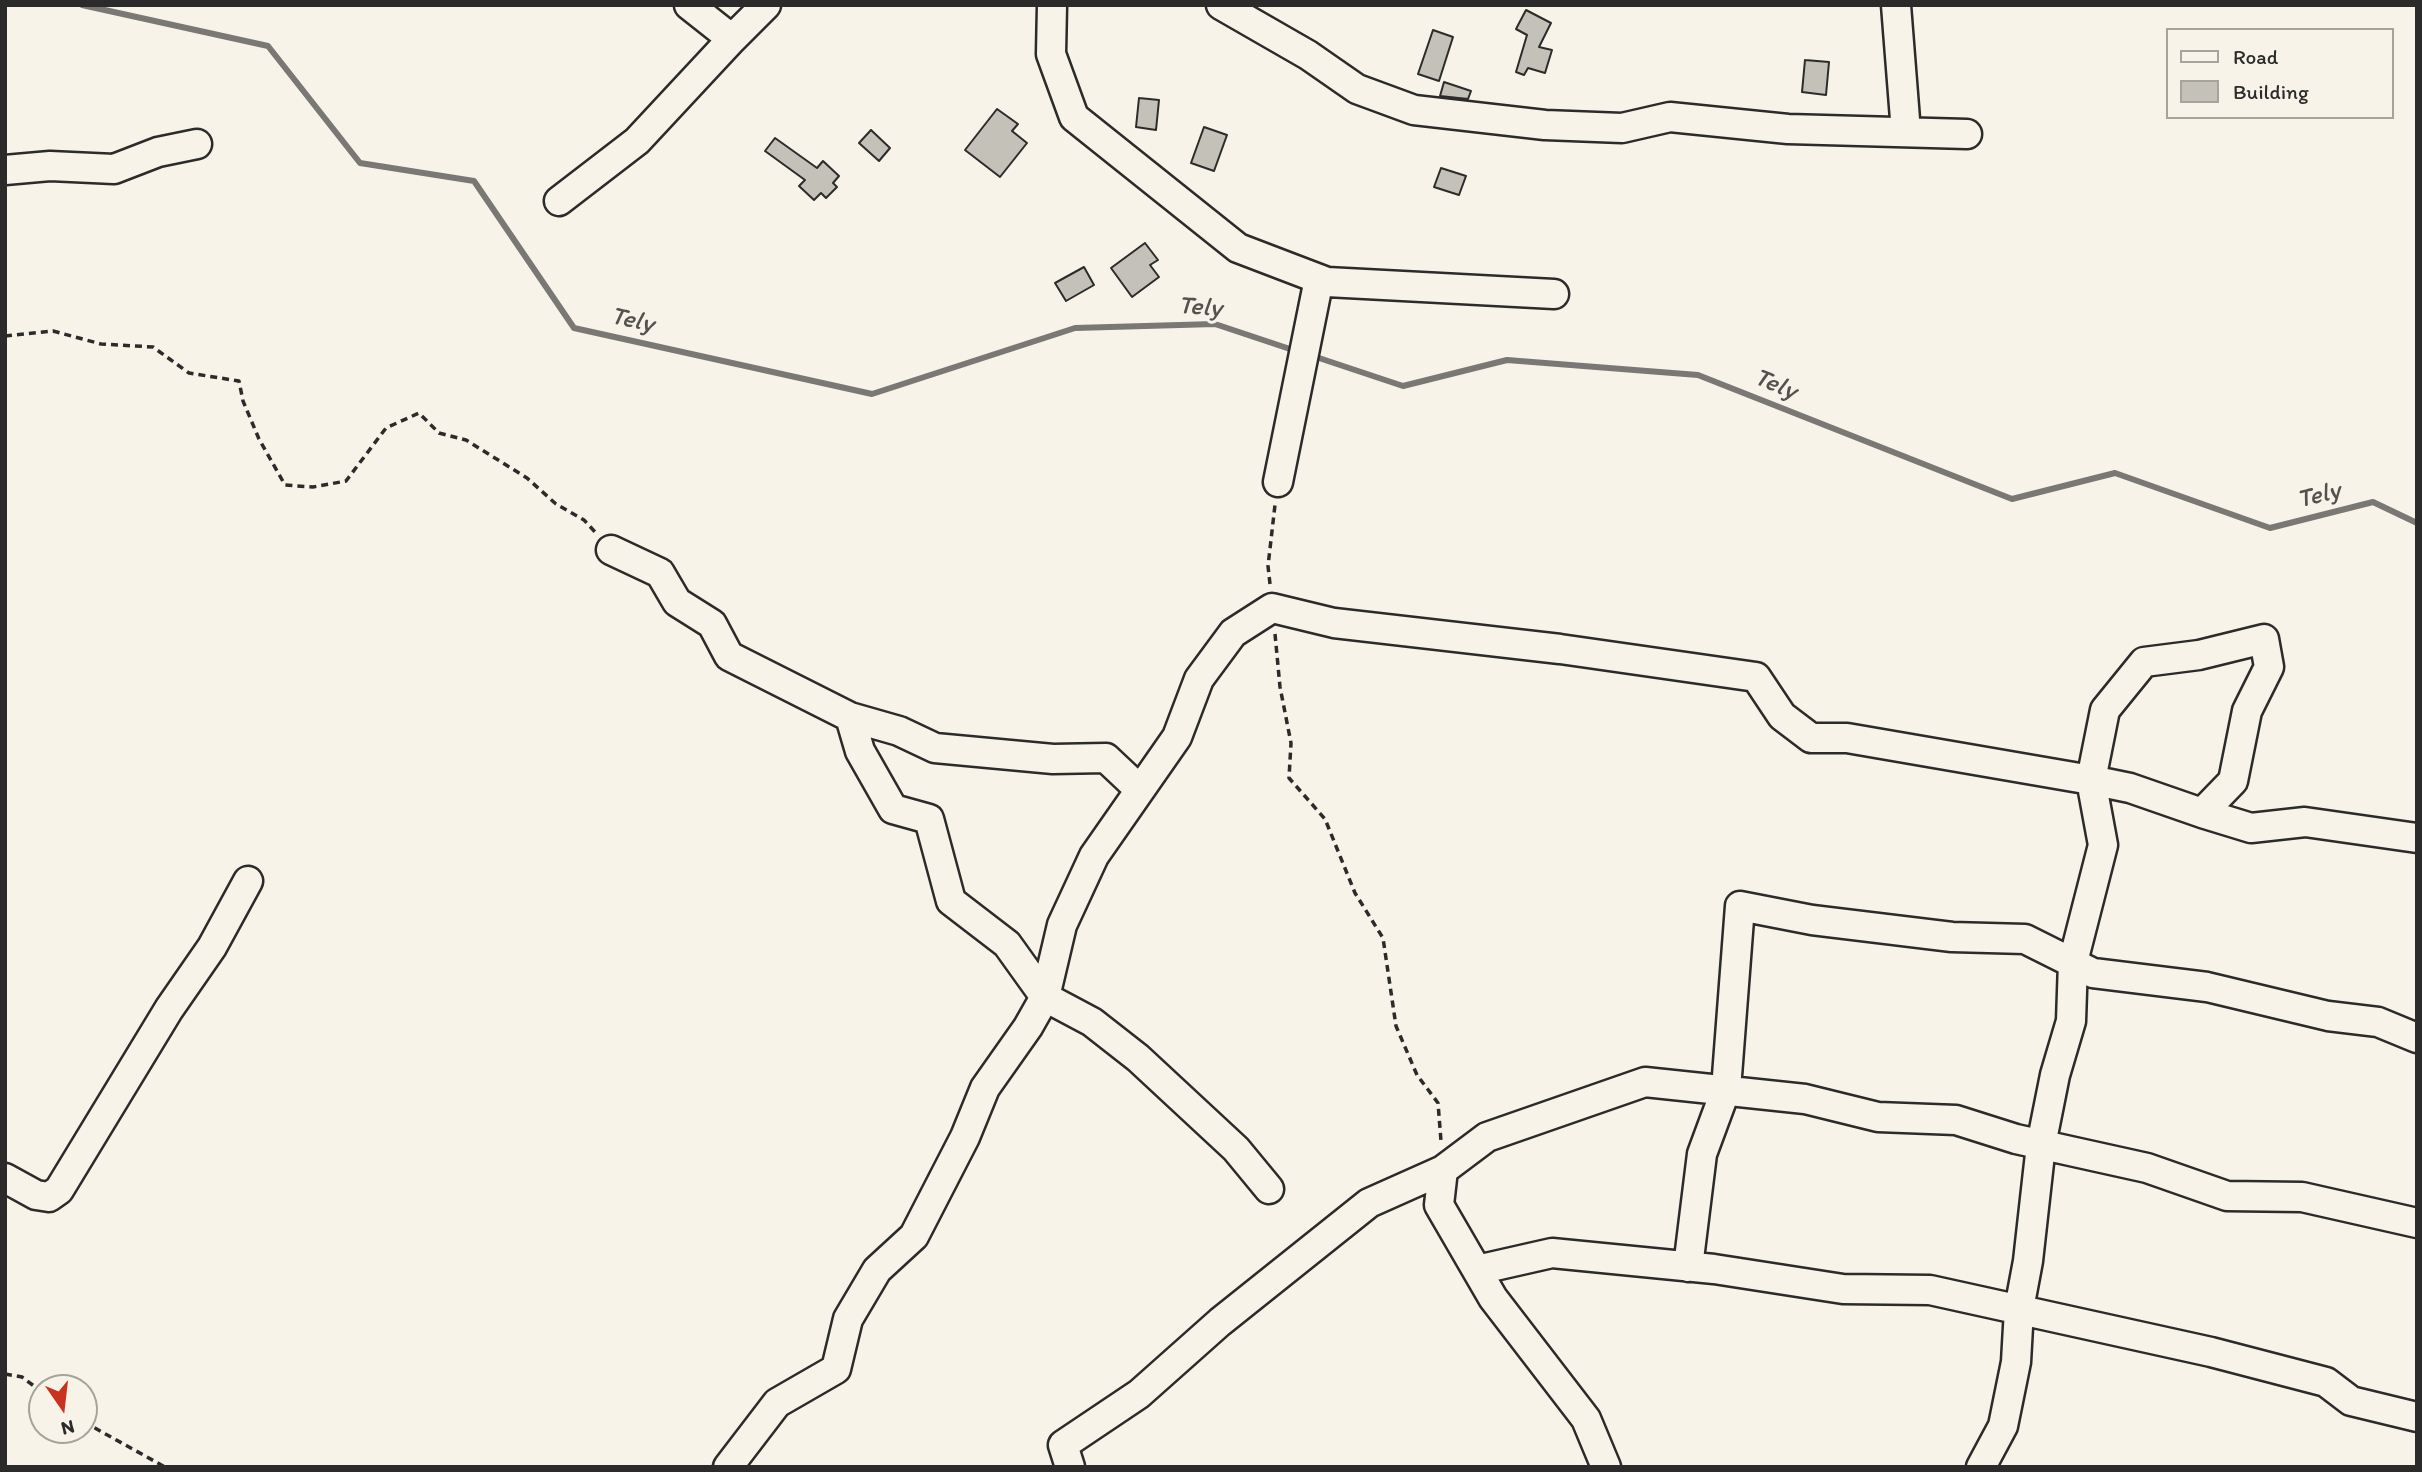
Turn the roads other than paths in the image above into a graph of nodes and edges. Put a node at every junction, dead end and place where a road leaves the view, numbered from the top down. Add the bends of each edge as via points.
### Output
1 (689, 5) edge
2 (766, 5) edge
3 (1052, 5) edge
4 (1220, 5) edge
5 (1896, 5) edge
6 (732, 39) junction
7 (1906, 132) junction
8 (1967, 134) dead end
9 (197, 144) dead end
10 (5, 170) edge
11 (559, 201) dead end
12 (1319, 279) junction
13 (1554, 294) dead end
14 (1278, 482) road end
15 (611, 550) road end
16 (850, 717) junction
17 (2091, 780) junction
18 (1140, 790) junction
19 (2202, 813) junction
20 (2417, 838) edge
21 (247, 881) dead end
22 (2073, 962) junction
23 (1045, 997) junction
24 (2417, 1038) edge
25 (1726, 1089) junction
26 (2041, 1145) junction
27 (1443, 1170) junction
28 (5, 1178) edge
29 (1269, 1189) dead end
30 (2417, 1223) edge
31 (1689, 1267) junction
32 (1477, 1270) junction
33 (2019, 1309) junction
34 (2417, 1417) edge
35 (728, 1467) edge
36 (1070, 1467) edge
37 (1606, 1467) edge
38 (1981, 1467) edge

1 - 6 street
2 - 6 street
3 - 12 street via 1051,54 1074,117 1238,248
4 - 7 street via 1357,89 1414,110 1545,125 1622,128 1670,117 1788,129
5 - 7 street
6 - 11 street via 637,141
7 - 8 street
9 - 10 street via 158,152 114,169 50,166
12 - 13 street via 1467,292
12 - 14 street
15 - 16 street via 660,573 677,602 712,624 729,656
16 - 18 street via 899,731 935,748 1053,759 1106,758
16 - 23 street via 860,751 893,809 929,819 951,901 1007,944
17 - 18 street via 1847,738 1811,738 1782,716 1756,677 1334,623 1272,608 1233,632 1199,680 1177,737
17 - 19 street
17 - 19 street via 2105,710 2144,662 2264,639 2269,667 2248,711 2233,781
17 - 22 street via 2103,845
18 - 23 street via 1094,856 1062,925
19 - 20 street via 2251,828 2305,822
21 - 28 street via 212,947 59,1190 49,1197 36,1195
22 - 24 street via 2093,972 2207,987 2328,1016 2378,1022
22 - 25 street via 2025,939 1924,934 1740,906
22 - 26 street via 2071,1021
23 - 29 street via 1092,1022 1138,1058 1236,1149
23 - 35 street via 985,1088 914,1236 877,1270 848,1319 836,1369 777,1403
25 - 26 street via 1804,1099 1878,1117 1956,1120
25 - 27 street via 1645,1082 1487,1137
25 - 31 street via 1702,1154
26 - 30 street via 2147,1168 2227,1196 2302,1197
26 - 33 street
27 - 32 street via 1439,1205
27 - 36 street via 1369,1203 1220,1322 1139,1394 1063,1445
31 - 32 street via 1552,1253
31 - 33 street via 1843,1289 1930,1290
32 - 37 street via 1493,1298 1586,1419
33 - 34 street via 2326,1382 2351,1401
33 - 38 street via 2017,1362 2003,1426

